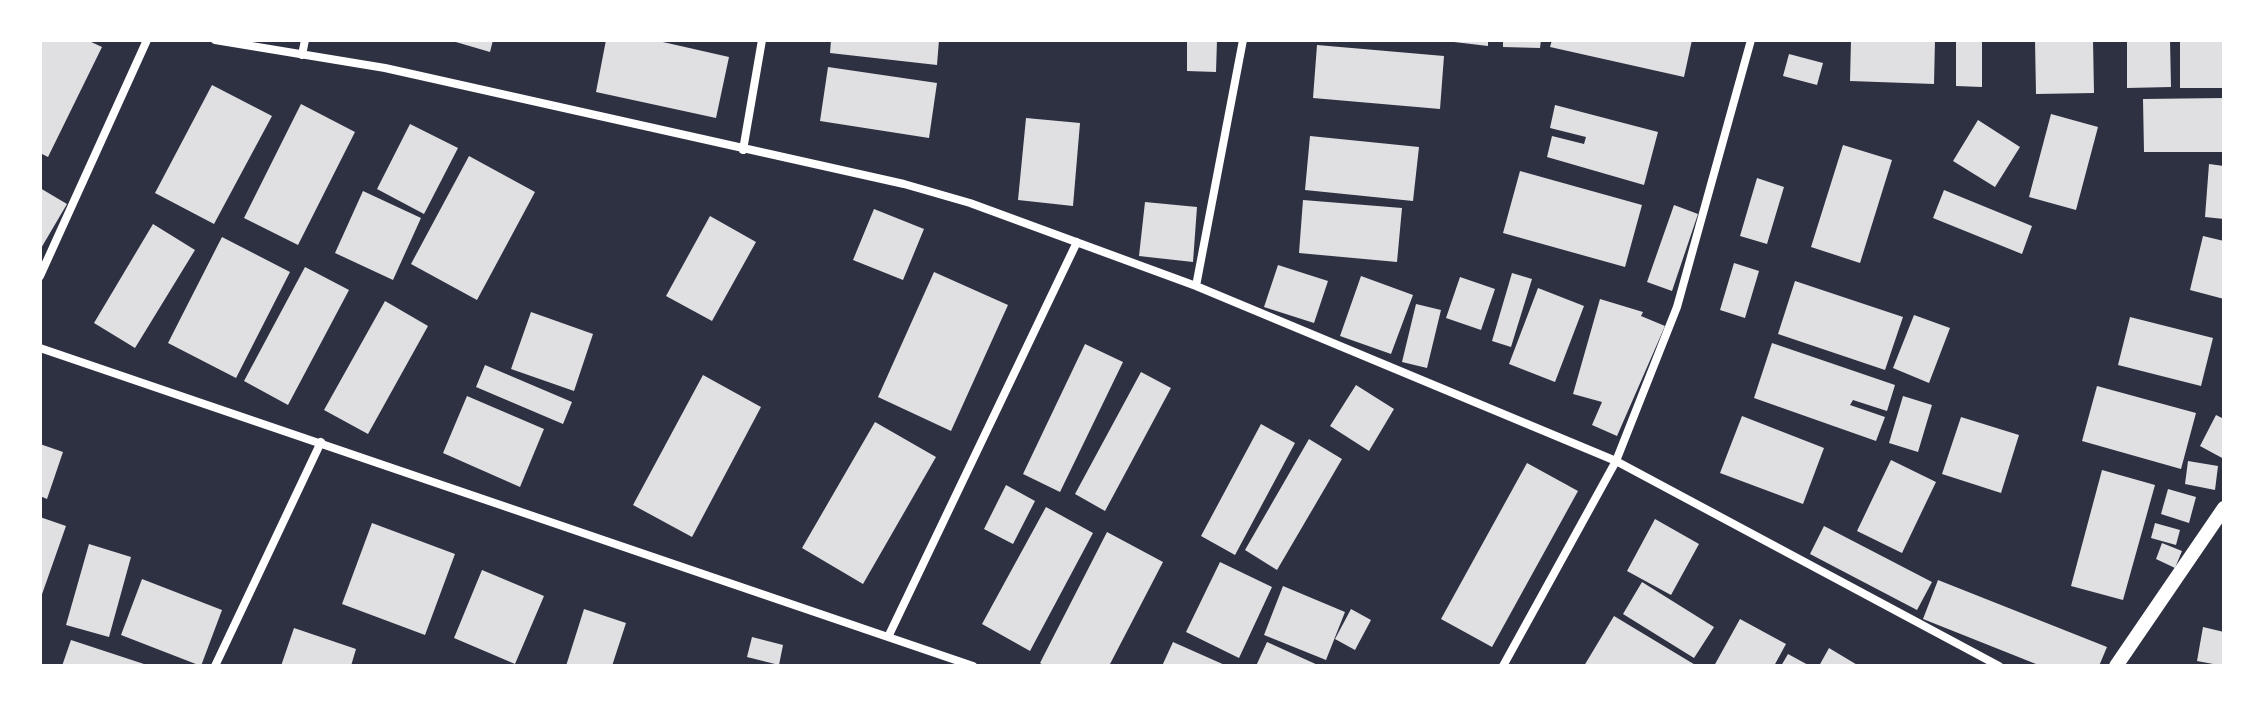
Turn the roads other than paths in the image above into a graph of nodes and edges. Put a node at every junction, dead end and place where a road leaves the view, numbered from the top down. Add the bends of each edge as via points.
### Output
1 (147, 40) edge
2 (215, 40) edge
3 (305, 40) edge
4 (762, 40) edge
5 (1243, 40) edge
6 (1751, 40) edge
7 (302, 55) junction
8 (743, 150) junction
9 (1077, 242) junction
10 (40, 276) edge
11 (1196, 286) junction
12 (40, 348) edge
13 (321, 442) junction
14 (1616, 461) junction
15 (2224, 508) edge
16 (889, 635) junction
17 (215, 666) edge
18 (973, 666) edge
19 (1503, 666) edge
20 (1999, 666) edge
21 (2116, 666) edge

1 - 10 street
2 - 7 street
3 - 7 street
4 - 8 street
5 - 11 street
6 - 14 street via 1677,307
7 - 8 street via 385,68
8 - 9 street via 904,184
9 - 11 street
9 - 16 street
11 - 14 street
12 - 13 street
13 - 16 street
13 - 17 street
14 - 19 street
14 - 20 street
15 - 21 street
16 - 18 street

